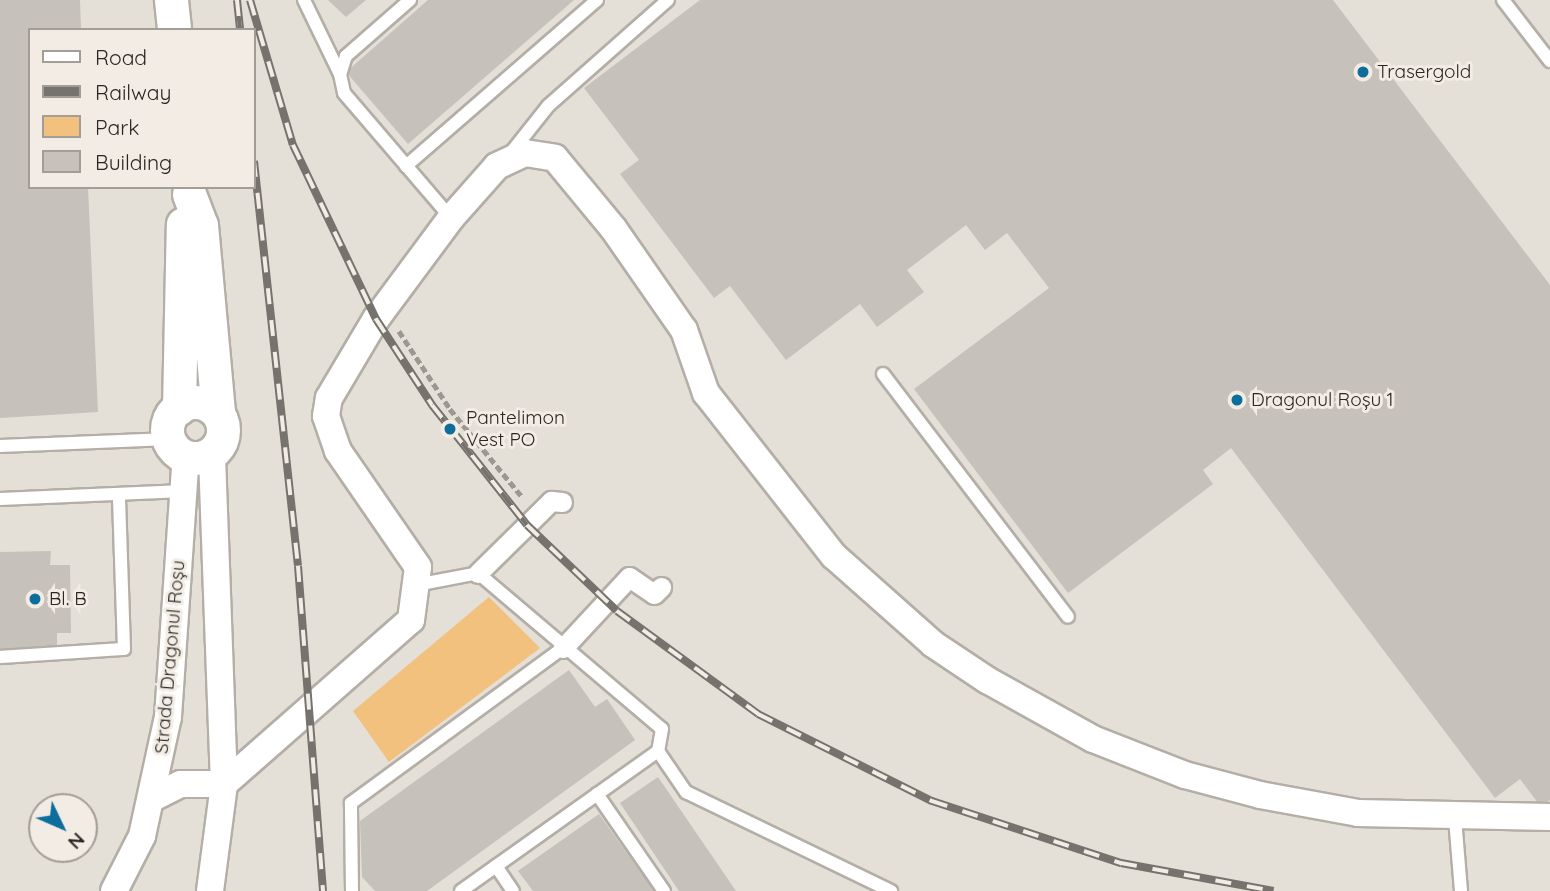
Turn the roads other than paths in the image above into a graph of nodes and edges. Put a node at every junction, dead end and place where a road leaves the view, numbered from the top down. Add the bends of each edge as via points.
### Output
1 (171, 0) edge
2 (304, 0) edge
3 (410, 0) edge
4 (597, 0) edge
5 (668, 0) edge
6 (1503, 0) edge
7 (174, 28) edge
8 (1550, 61) edge
9 (340, 75) junction
10 (506, 160) junction
11 (406, 166) junction
12 (189, 191) edge
13 (451, 218) junction
14 (883, 374) dead end
15 (179, 408) junction
16 (218, 413) junction
17 (0, 446) edge
18 (189, 449) junction
19 (184, 491) junction
20 (119, 495) junction
21 (0, 499) edge
22 (562, 502) dead end
23 (478, 573) junction
24 (421, 584) junction
25 (661, 587) dead end
26 (1068, 617) dead end
27 (563, 648) junction
28 (0, 657) edge
29 (658, 751) junction
30 (224, 784) junction
31 (597, 794) junction
32 (153, 798) junction
33 (1550, 817) edge
34 (1455, 818) junction
35 (496, 866) junction
36 (114, 891) edge
37 (210, 891) edge
38 (352, 891) edge
39 (461, 891) edge
40 (513, 891) edge
41 (664, 891) edge
42 (891, 891) edge
43 (1461, 891) edge

1 - 7 street
2 - 9 lane
3 - 9 lane via 346,56
4 - 11 lane
5 - 10 lane via 548,106
6 - 8 lane
9 - 11 lane via 344,93
10 - 13 street
10 - 34 street via 543,154 565,167 677,319 706,393 759,465 864,587 933,644 1093,739 1185,775 1358,813
11 - 13 lane
12 - 15 street
12 - 16 street via 201,225
13 - 24 street via 383,308 336,381 326,416 338,452 411,550
14 - 26 lane
15 - 16 street via 204,403
15 - 18 street via 169,421
16 - 18 street via 223,430
17 - 18 lane
18 - 19 street, Strada Dragonul Roșu
18 - 30 street, Strada Dragonul Roșu
19 - 20 lane
19 - 32 street, Strada Dragonul Roșu via 167,717
20 - 21 lane
20 - 28 lane via 124,649
22 - 23 street via 551,500
23 - 24 lane
23 - 27 lane
24 - 30 street via 411,620 398,635
25 - 27 street via 654,594 629,576
27 - 29 lane via 662,729
27 - 38 lane via 351,803
29 - 31 lane
29 - 42 lane via 685,792
30 - 32 street via 181,784
30 - 37 street, Strada Dragonul Roșu
31 - 35 lane
31 - 41 lane
32 - 36 street, Strada Dragonul Roșu
33 - 34 street
34 - 43 lane
35 - 39 lane
35 - 40 lane

